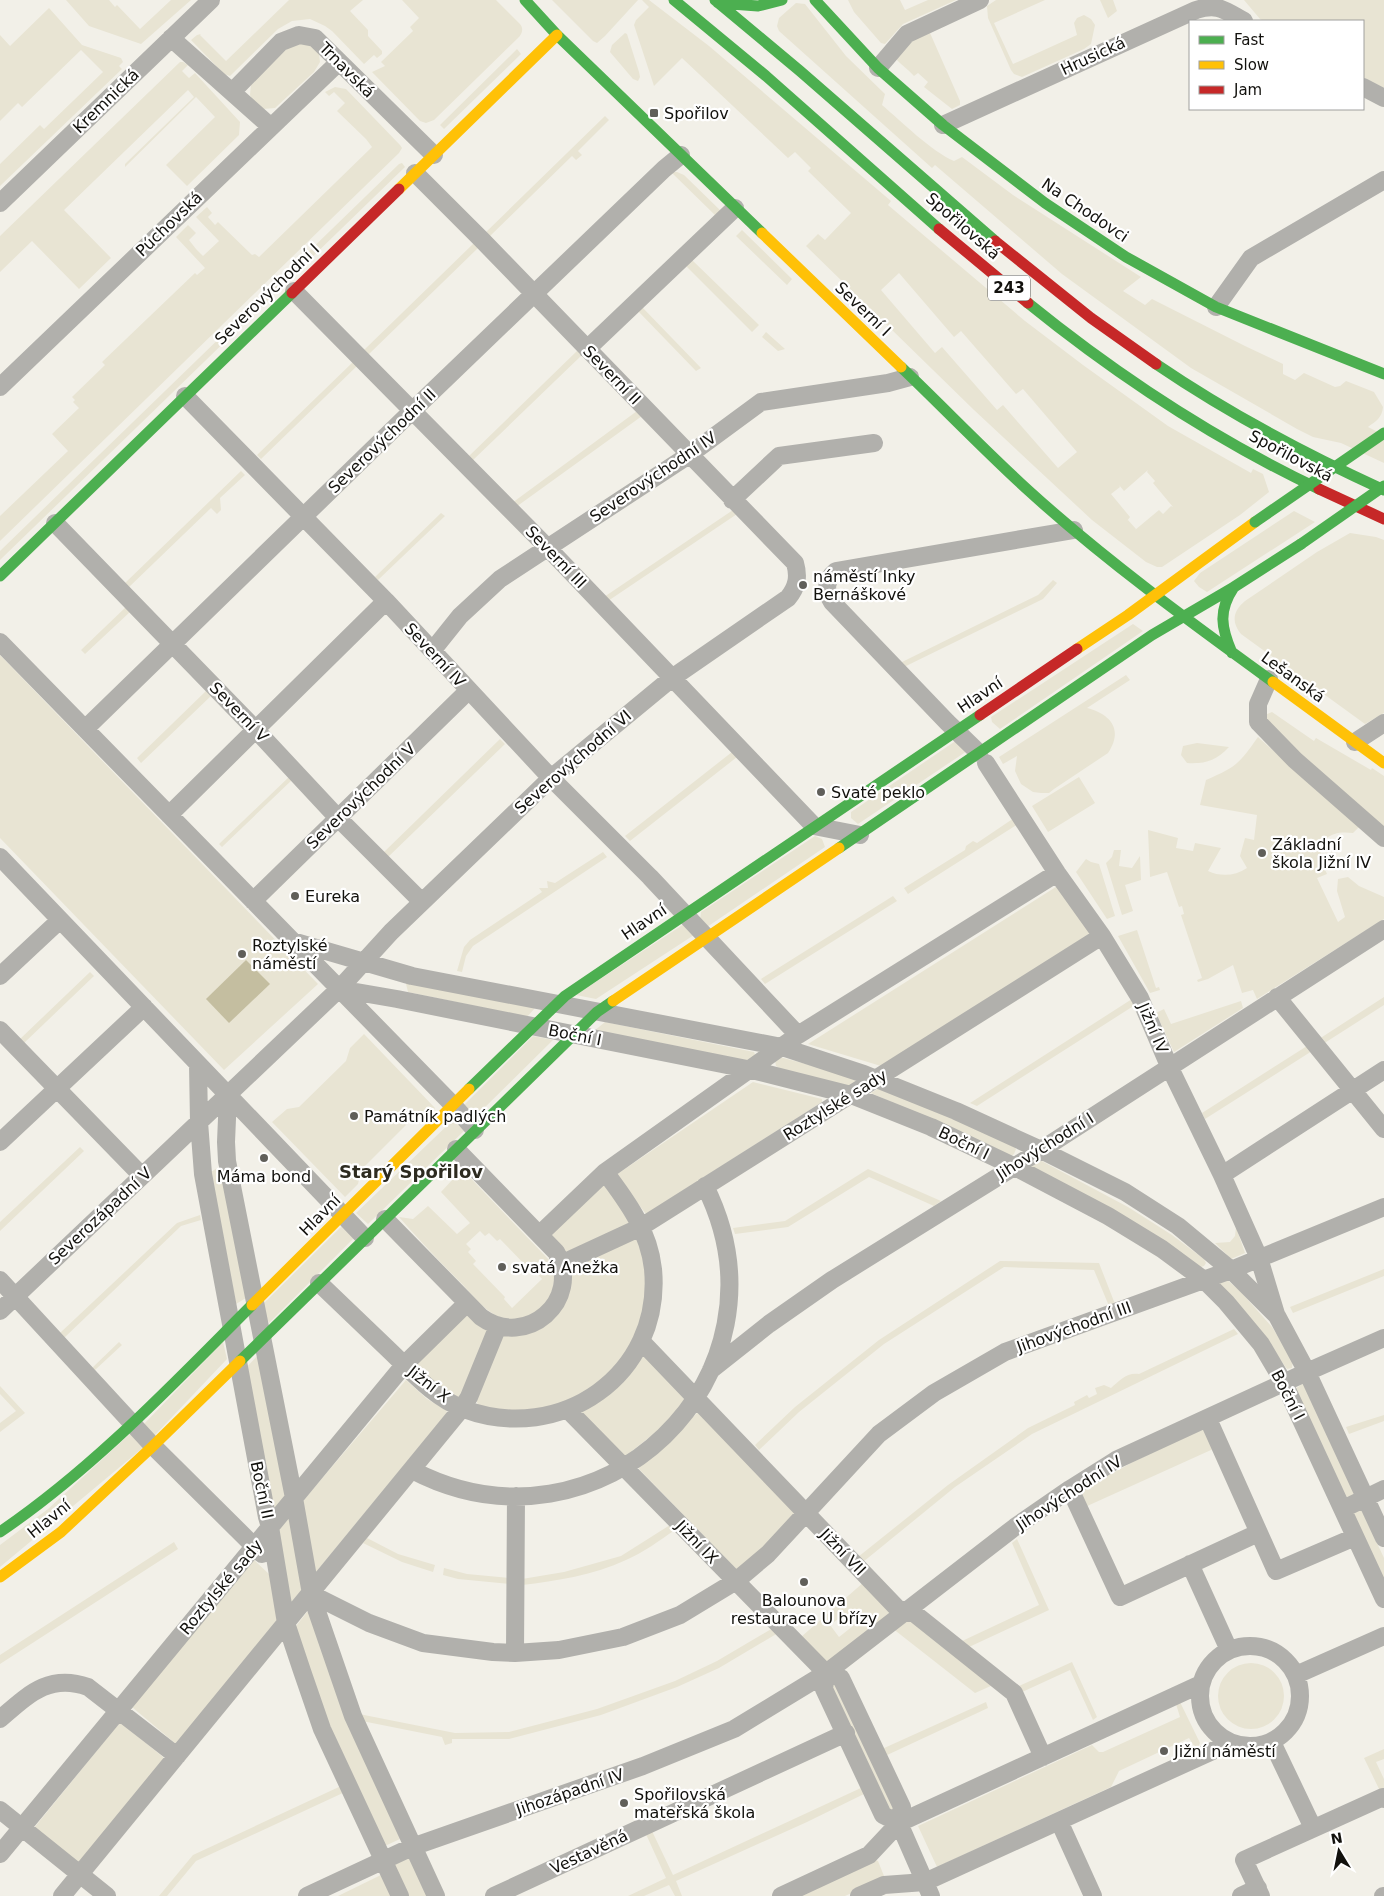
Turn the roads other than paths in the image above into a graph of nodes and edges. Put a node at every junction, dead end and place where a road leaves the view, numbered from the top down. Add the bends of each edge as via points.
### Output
1 (211, 0) edge
2 (525, 0) edge
3 (674, 0) edge
4 (782, 0) edge
5 (815, 0) edge
6 (980, 0) edge
7 (717, 1) edge
8 (1242, 20) edge
9 (557, 36) junction
10 (171, 38) junction
11 (339, 62) junction
12 (878, 68) junction
13 (1364, 88) edge
14 (232, 92) junction
15 (1384, 98) edge
16 (943, 125) junction
17 (271, 127) junction
18 (434, 155) junction
19 (681, 156) junction
20 (415, 173) junction
21 (1384, 180) edge
22 (0, 203) edge
23 (735, 208) junction
24 (294, 291) junction
25 (534, 294) junction
26 (1216, 307) junction
27 (587, 349) junction
28 (1370, 369) junction
29 (1384, 374) edge
30 (910, 377) junction
31 (1384, 384) edge
32 (0, 387) edge
33 (185, 396) junction
34 (412, 411) junction
35 (1384, 433) edge
36 (874, 443) dead end
37 (689, 455) junction
38 (1384, 486) edge
39 (1384, 490) edge
40 (732, 500) junction
41 (303, 518) junction
42 (1384, 520) edge
43 (55, 523) junction
44 (1074, 530) junction
45 (547, 547) junction
46 (0, 576) edge
47 (797, 582) joint
48 (1234, 587) junction
49 (1156, 594) junction
50 (386, 601) junction
51 (1185, 616) junction
52 (0, 642) edge
53 (173, 643) junction
54 (432, 651) junction
55 (1232, 652) junction
56 (672, 678) junction
57 (1268, 679) junction
58 (468, 691) junction
59 (1384, 723) edge
60 (85, 729) junction
61 (255, 729) junction
62 (956, 730) junction
63 (1355, 742) junction
64 (983, 758) junction
65 (1384, 763) edge
66 (551, 778) junction
67 (169, 815) junction
68 (338, 818) junction
69 (814, 826) junction
70 (860, 835) junction
71 (1384, 838) edge
72 (0, 857) edge
73 (1057, 873) junction
74 (254, 901) junction
75 (422, 902) junction
76 (685, 914) junction
77 (60, 920) junction
78 (1384, 929) edge
79 (1102, 936) junction
80 (707, 938) junction
81 (292, 940) junction
82 (363, 961) junction
83 (0, 976) edge
84 (339, 989) junction
85 (1277, 997) junction
86 (556, 1003) junction
87 (144, 1007) junction
88 (597, 1012) junction
89 (532, 1027) junction
90 (0, 1030) edge
91 (572, 1035) junction
92 (798, 1035) junction
93 (782, 1047) junction
94 (198, 1064) junction
95 (1169, 1066) junction
96 (752, 1070) junction
97 (1384, 1070) edge
98 (877, 1079) junction
99 (57, 1088) junction
100 (1353, 1090) junction
101 (228, 1095) junction
102 (851, 1095) junction
103 (453, 1106) junction
104 (199, 1122) junction
105 (1384, 1129) edge
106 (474, 1130) junction
107 (0, 1142) edge
108 (456, 1148) junction
109 (1041, 1150) junction
110 (1013, 1166) junction
111 (605, 1172) junction
112 (1222, 1175) junction
113 (142, 1176) junction
114 (706, 1186) junction
115 (1384, 1207) edge
116 (342, 1215) junction
117 (384, 1219) junction
118 (641, 1227) junction
119 (540, 1234) junction
120 (365, 1238) junction
121 (1259, 1258) junction
122 (562, 1264) junction
123 (1231, 1270) junction
124 (0, 1280) edge
125 (1204, 1280) junction
126 (319, 1283) junction
127 (15, 1296) junction
128 (254, 1302) junction
129 (467, 1302) junction
130 (0, 1311) edge
131 (1277, 1316) junction
132 (231, 1326) junction
133 (498, 1326) junction
134 (1384, 1338) edge
135 (262, 1339) junction
136 (641, 1341) junction
137 (1384, 1350) edge
138 (1340, 1358) junction
139 (238, 1363) junction
140 (404, 1365) junction
141 (711, 1370) junction
142 (1306, 1372) junction
143 (1284, 1383) junction
144 (696, 1398) junction
145 (462, 1408) junction
146 (568, 1410) junction
147 (1208, 1419) junction
148 (133, 1424) junction
149 (153, 1446) junction
150 (624, 1467) junction
151 (412, 1470) junction
152 (1070, 1489) junction
153 (1384, 1489) edge
154 (516, 1496) junction
155 (1366, 1497) junction
156 (294, 1498) junction
157 (1342, 1509) junction
158 (806, 1514) junction
159 (270, 1527) junction
160 (0, 1532) edge
161 (1258, 1533) junction
162 (1354, 1537) junction
163 (1384, 1538) edge
164 (254, 1546) junction
165 (1190, 1564) junction
166 (276, 1567) junction
167 (0, 1577) edge
168 (736, 1581) junction
169 (311, 1594) junction
170 (1384, 1599) edge
171 (905, 1611) junction
172 (286, 1623) junction
173 (1384, 1636) edge
174 (1229, 1650) junction
175 (516, 1653) junction
176 (1303, 1672) junction
177 (826, 1674) junction
178 (1201, 1684) junction
179 (119, 1710) junction
180 (0, 1719) edge
181 (846, 1732) junction
182 (1272, 1742) junction
183 (1230, 1743) junction
184 (177, 1756) junction
185 (1044, 1757) junction
186 (1383, 1798) edge
187 (0, 1810) edge
188 (1059, 1821) junction
189 (899, 1823) junction
190 (22, 1827) junction
191 (1313, 1828) junction
192 (412, 1847) junction
193 (0, 1854) edge
194 (383, 1860) junction
195 (80, 1874) junction
196 (928, 1889) edge
197 (1259, 1892) edge
198 (62, 1896) edge
199 (106, 1896) edge
200 (307, 1896) edge
201 (400, 1896) edge
202 (436, 1896) edge
203 (494, 1896) edge
204 (781, 1896) edge
205 (859, 1896) edge
206 (1093, 1896) edge
207 (1241, 1896) edge

1 - 10 street, Kremnická
2 - 9 main road, Severní I
3 - 42 main road, Spořilovská / 243 via 741,54 1006,285 1107,363 1204,428 1277,469
4 - 7 main road via 754,6
5 - 12 main road, Na Chodovci
6 - 12 street via 907,34
7 - 39 main road, Spořilovská / 243 via 1037,275 1126,343 1236,415
8 - 16 street, Hrusická via 1211,5 1196,10
9 - 18 main road, Severovýchodní I
9 - 19 main road, Severní I
10 - 14 street
10 - 22 street, Kremnická
11 - 14 street, Trnavská via 315,38 298,35 281,42
11 - 17 street, Púchovská
11 - 18 street, Trnavská
12 - 16 main road, Na Chodovci
13 - 15 street
14 - 17 street
16 - 26 main road, Na Chodovci via 1045,203 1126,257
17 - 32 street, Púchovská
18 - 20 main road, Severovýchodní I
19 - 23 main road, Severní I
19 - 25 street, Severovýchodní II
20 - 24 main road, Severovýchodní I
20 - 25 street, Severní II
21 - 26 street via 1251,258
23 - 27 street
23 - 30 main road, Severní I
24 - 33 main road, Severovýchodní I
24 - 34 street, Severní III
25 - 27 street, Severní II
25 - 34 street, Severovýchodní II
26 - 28 main road, Na Chodovci
27 - 37 street, Severní II
28 - 29 main road, Na Chodovci
28 - 31 main road
30 - 37 street, Severovýchodní IV via 888,384 761,402
30 - 44 main road, Severní I
33 - 41 street, Severní IV
33 - 43 main road, Severovýchodní I
34 - 41 street, Severovýchodní II
34 - 45 street, Severní III
35 - 49 main road, Hlavní, bridge
36 - 40 street via 779,456
37 - 40 street, Severní II
37 - 45 street, Severovýchodní IV
38 - 48 main road, Hlavní, bridge
40 - 47 street, Severní II via 795,563
41 - 50 street, Severní IV
41 - 53 street, Severovýchodní II
43 - 46 main road, Severovýchodní I
43 - 53 street, Severní V
44 - 49 main road, Severní I
44 - 62 street via 836,571 828,581 826,587 832,602
45 - 54 street, Severovýchodní IV via 482,595
45 - 56 street, Severní III
47 - 56 street, Severovýchodní VI via 788,598
48 - 51 main road, Hlavní
48 - 55 main road via 1228,595 1222,617 1224,636
49 - 51 main road, Severní I
49 - 62 main road, Hlavní
50 - 54 street, Severní IV
50 - 61 street
51 - 55 main road, Lešanská
51 - 64 main road, Hlavní via 1152,635
52 - 60 street
53 - 60 street, Severovýchodní II
53 - 61 street, Severní V
54 - 58 street, Severní IV
55 - 57 main road, Lešanská
56 - 66 street, Severovýchodní VI
56 - 69 street, Severní III
57 - 63 main road, Lešanská
57 - 71 street via 1258,704 1258,722 1295,760
58 - 66 street, Severní IV
58 - 68 street, Severovýchodní V
59 - 63 street
60 - 67 street
61 - 67 street
61 - 68 street, Severní V
62 - 64 street, Jižní IV
62 - 69 main road, Hlavní
63 - 65 main road, Lešanská
64 - 70 main road, Hlavní
64 - 73 street, Jižní IV
66 - 75 street, Severovýchodní VI
66 - 76 street, Severní IV
67 - 74 street
68 - 74 street, Severovýchodní V
68 - 75 street, Severní V
69 - 70 street
69 - 76 main road, Hlavní
70 - 80 main road, Hlavní
72 - 77 street
73 - 79 street, Jižní IV
73 - 92 street
74 - 81 street
75 - 82 street, Severovýchodní VI
76 - 80 street, Severní IV
76 - 86 main road, Hlavní
77 - 83 street
77 - 87 street
78 - 85 street, Jihovýchodní I
79 - 95 street, Jižní IV via 1140,998
79 - 98 street, Roztylské sady
80 - 88 main road, Hlavní
80 - 92 street, Severní IV
81 - 82 street
81 - 84 street
82 - 84 street, Severovýchodní VI
82 - 86 street, Boční I via 412,976
84 - 89 street, Boční I
84 - 101 street
84 - 103 street
85 - 95 street, Jihovýchodní I
85 - 100 street
86 - 88 street, Boční I
86 - 89 main road, Hlavní
87 - 94 street
87 - 99 street
88 - 91 main road, Hlavní
88 - 93 street, Boční I
89 - 91 street, Boční I
89 - 103 main road, Hlavní
90 - 99 street
91 - 96 street, Boční I
91 - 106 main road, Hlavní
92 - 93 street
93 - 96 street
93 - 98 street, Boční I
94 - 101 street
94 - 104 street, Boční II
95 - 109 street, Jihovýchodní I
95 - 112 street, Jižní IV
96 - 102 street, Boční I
96 - 111 street
97 - 100 street
98 - 102 street, Roztylské sady
98 - 109 street, Boční I
99 - 107 street
99 - 113 street
100 - 105 street
100 - 112 street
101 - 104 street, Severozápadní V
101 - 116 street
101 - 128 street, Boční II via 227,1161
102 - 110 street, Boční I via 931,1127
102 - 114 street, Roztylské sady
103 - 106 street
103 - 116 main road, Hlavní
104 - 113 street, Severozápadní V
104 - 132 street, Boční II via 203,1174
106 - 108 main road, Hlavní
108 - 117 main road, Hlavní
108 - 119 street
109 - 110 street, Jihovýchodní I
109 - 123 street, Boční I via 1125,1192 1178,1226
110 - 125 street, Boční I via 1108,1216
110 - 141 street, Jihovýchodní I via 832,1280
111 - 118 street, Jižní X
111 - 119 street
112 - 121 street, Jižní IV
113 - 127 street, Severozápadní V
114 - 118 street, Roztylské sady
114 - 141 street via 723,1232 729,1269 727,1313
115 - 121 street, Jihovýchodní III
116 - 120 street
116 - 128 main road, Hlavní
117 - 120 main road, Hlavní
117 - 129 street
118 - 122 street, Roztylské sady
118 - 136 street, Jižní X via 649,1248 654,1289
119 - 122 street
120 - 126 main road, Hlavní
121 - 123 street, Jihovýchodní III
121 - 131 street, Jižní IV
122 - 133 street via 562,1287 550,1311 522,1327
123 - 125 street, Jihovýchodní III
123 - 131 street, Boční I
124 - 127 street
125 - 143 street, Boční I via 1261,1344
125 - 158 street, Jihovýchodní III via 1005,1352 934,1393 879,1434
126 - 135 main road, Hlavní
126 - 140 street, Jižní X
127 - 130 street, Severozápadní V
127 - 148 street
128 - 132 main road, Hlavní
128 - 135 street, Boční II
129 - 133 street via 481,1318
129 - 140 street, Roztylské sady
131 - 142 street, Boční I
132 - 139 street, Boční II
132 - 148 main road, Hlavní
133 - 145 street
134 - 138 street, Jihovýchodní IV
135 - 139 main road, Hlavní
135 - 156 street, Boční II
136 - 144 street, Jižní VII
136 - 146 street, Jižní X via 608,1385
137 - 138 street, Jihovýchodní IV
138 - 142 street, Jihovýchodní IV
139 - 149 main road, Hlavní
139 - 159 street, Boční II
140 - 145 street, Jižní X via 431,1390
140 - 156 street, Roztylské sady
141 - 144 street
142 - 143 street, Jihovýchodní IV
142 - 155 street, Boční I
143 - 147 street, Jihovýchodní IV
143 - 157 street, Boční I
144 - 150 street via 673,1428
144 - 158 street, Jižní VII
145 - 146 street, Jižní X via 491,1417 522,1420
145 - 151 street
146 - 150 street, Jižní IX
147 - 152 street, Jihovýchodní IV via 1116,1460
147 - 161 street
148 - 149 street
148 - 160 main road, Hlavní via 35,1508
149 - 164 street
149 - 167 main road, Hlavní via 62,1532
150 - 154 street via 585,1485 560,1492
150 - 168 street, Jižní IX
151 - 154 street via 467,1491
151 - 169 street
152 - 165 street via 1120,1597
152 - 171 street, Jihovýchodní IV
153 - 155 street
154 - 175 street
155 - 157 street
155 - 163 street, Boční I
156 - 159 street, Roztylské sady
156 - 169 street, Boční II
157 - 162 street, Boční I
158 - 168 street, Jihovýchodní III via 768,1554
158 - 171 street, Jižní VII via 896,1608
159 - 164 street, Roztylské sady
159 - 166 street, Boční II
161 - 162 street via 1276,1571
161 - 165 street
162 - 170 street, Boční I
164 - 166 street
164 - 179 street, Roztylské sady
165 - 174 street
166 - 172 street, Boční II
168 - 175 street, Jihovýchodní III via 680,1615 623,1637 559,1650
168 - 177 street, Jižní IX
169 - 172 street
169 - 175 street, Jihovýchodní III via 369,1623 423,1643
169 - 192 street, Boční II via 353,1716
171 - 177 street, Jihovýchodní IV
171 - 185 street, Jižní VII via 915,1614 1014,1693
172 - 184 street
172 - 194 street, Boční II via 322,1729
173 - 176 street
174 - 176 street via 1244,1646 1260,1647 1275,1652
174 - 178 street via 1216,1658
176 - 182 street via 1300,1706 1295,1720
177 - 181 street, Jižní IX via 824,1689
177 - 189 street, Jižní IX via 841,1678 902,1807
177 - 192 street, Jihozápadní IV via 734,1729 644,1766
178 - 183 street via 1199,1698 1208,1725
178 - 185 street
179 - 180 street via 88,1686 74,1682 57,1683 40,1688
179 - 184 street
179 - 190 street, Roztylské sady
181 - 189 street, Jižní IX via 884,1815
181 - 203 street, Vestavěná
182 - 183 street via 1258,1746
182 - 191 street
183 - 188 street
184 - 195 street
185 - 189 street
186 - 191 street
187 - 190 street
188 - 196 street
188 - 206 street
189 - 196 street, Jižní IX
189 - 204 street via 869,1855
190 - 193 street, Roztylské sady
190 - 195 street
191 - 197 street via 1244,1860
192 - 194 street, Jihozápadní IV
192 - 202 street, Boční II
194 - 200 street, Jihozápadní IV
194 - 201 street, Boční II
195 - 198 street
195 - 199 street
196 - 205 street via 884,1884
197 - 207 street

